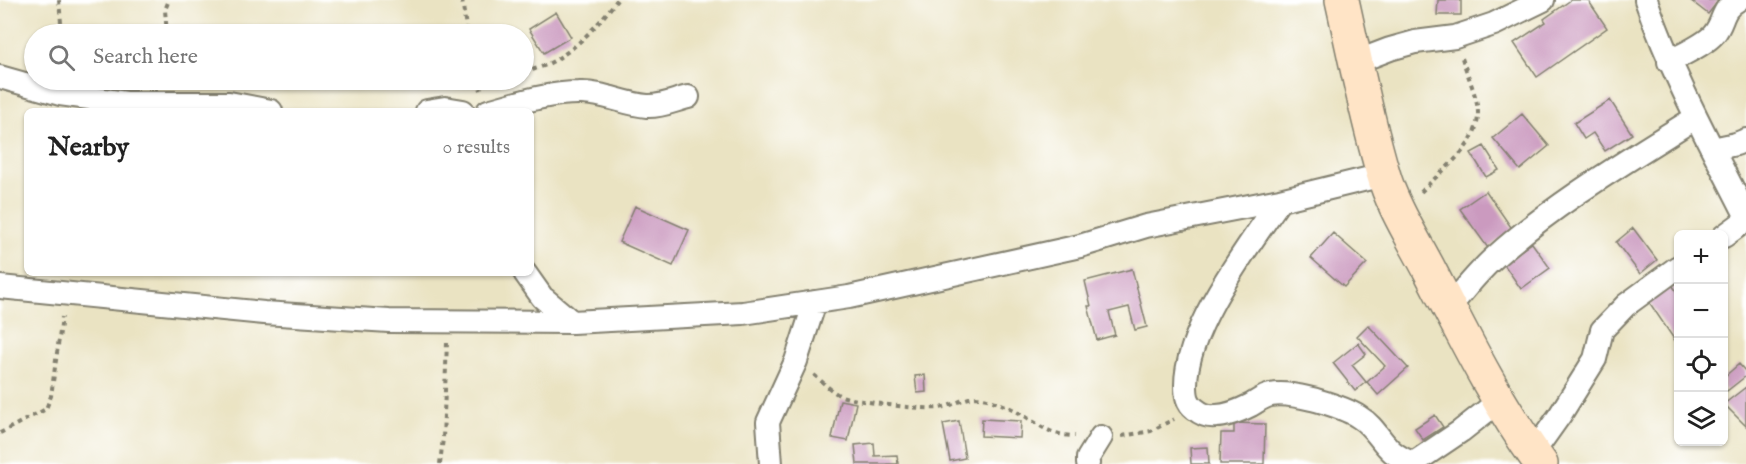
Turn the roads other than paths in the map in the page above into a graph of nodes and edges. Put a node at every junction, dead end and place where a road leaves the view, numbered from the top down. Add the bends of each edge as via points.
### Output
1 (1342, 0) edge
2 (1543, 0) edge
3 (1646, 0) edge
4 (1738, 0) edge
5 (1356, 62) junction
6 (1669, 62) junction
7 (0, 77) edge
8 (24, 84) edge
9 (46, 90) edge
10 (688, 97) dead end
11 (255, 108) edge
12 (501, 108) edge
13 (1695, 118) junction
14 (1746, 140) edge
15 (1713, 149) junction
16 (1383, 175) junction
17 (1280, 200) junction
18 (1746, 215) edge
19 (1746, 220) edge
20 (1728, 233) edge
21 (1674, 270) edge
22 (527, 276) edge
23 (0, 287) edge
24 (815, 302) junction
25 (1449, 308) junction
26 (572, 322) junction
27 (1499, 400) junction
28 (1101, 437) road end
29 (1537, 458) edge
30 (1087, 462) edge
31 (771, 464) edge
32 (1413, 464) edge

1 - 5 street
2 - 5 street via 1494,24 1455,37 1415,42
3 - 6 street
4 - 6 street via 1729,5 1708,39
5 - 16 street
6 - 13 street
7 - 8 street
9 - 11 street via 115,101 229,103
10 - 12 street via 647,106 580,93
13 - 15 street
13 - 25 street via 1522,234 1482,269
14 - 15 street
15 - 18 street
16 - 17 street
16 - 25 street
17 - 24 street via 1146,226 1080,246
17 - 32 street via 1213,303 1192,348 1186,398 1202,414 1217,417 1272,394 1318,400 1359,417 1384,446
19 - 20 street
21 - 29 street via 1626,305 1602,330 1595,359
22 - 26 street via 542,297
23 - 26 street via 389,321
24 - 26 street via 743,313
24 - 31 street via 796,361 768,422
25 - 27 street
27 - 29 street
27 - 32 street
28 - 30 street

